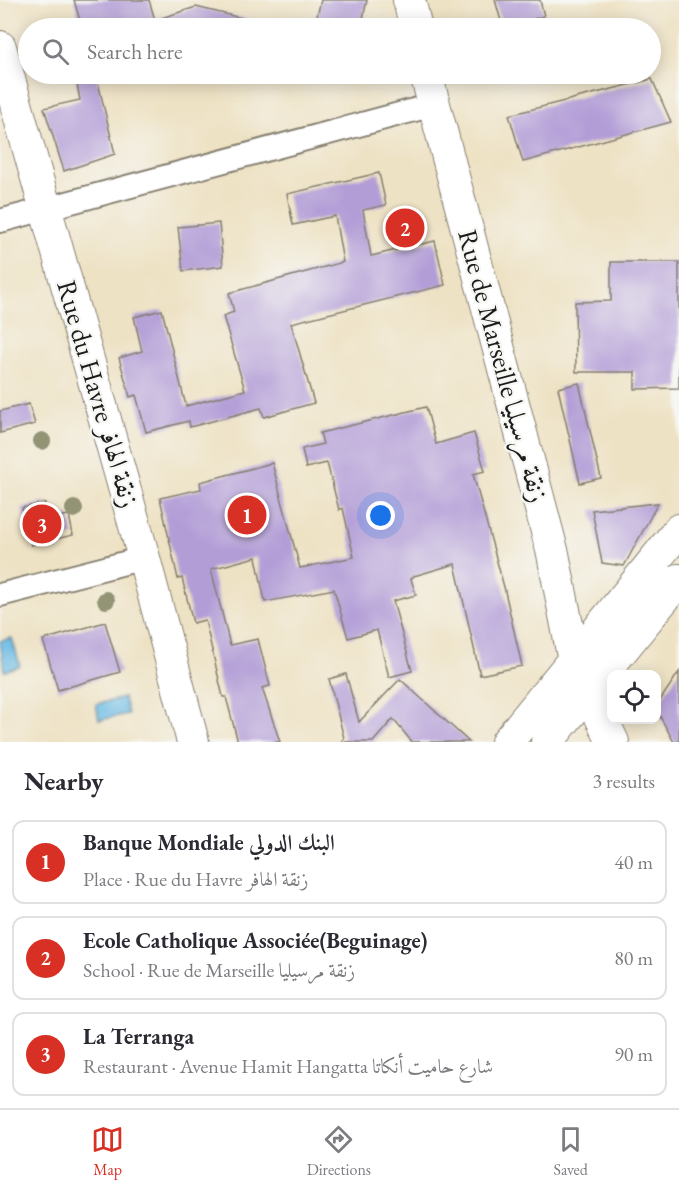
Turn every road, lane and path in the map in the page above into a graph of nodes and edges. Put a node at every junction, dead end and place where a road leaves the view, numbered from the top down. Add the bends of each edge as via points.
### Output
1 (409, 0) edge
2 (414, 18) edge
3 (0, 47) edge
4 (428, 84) edge
5 (433, 105) junction
6 (46, 209) junction
7 (0, 221) edge
8 (679, 530) edge
9 (144, 558) junction
10 (679, 579) edge
11 (0, 595) edge
12 (574, 661) junction
13 (587, 693) junction
14 (193, 742) edge
15 (507, 742) edge
16 (547, 742) edge
17 (613, 742) edge

1 - 2 main road
3 - 6 main road, Rue du Havre زنقة الهافر
4 - 5 main road, Rue de Marseille زنقة مرسيليا
5 - 6 street
5 - 12 main road, Rue de Marseille زنقة مرسيليا via 553,554
6 - 7 street
6 - 9 main road, Rue du Havre زنقة الهافر
8 - 12 main road
9 - 11 street
9 - 14 main road, Rue du Havre زنقة الهافر
10 - 13 main road
12 - 13 main road, Rue de Marseille زنقة مرسيليا
12 - 15 main road
13 - 16 main road
13 - 17 main road, Rue de Marseille زنقة مرسيليا

